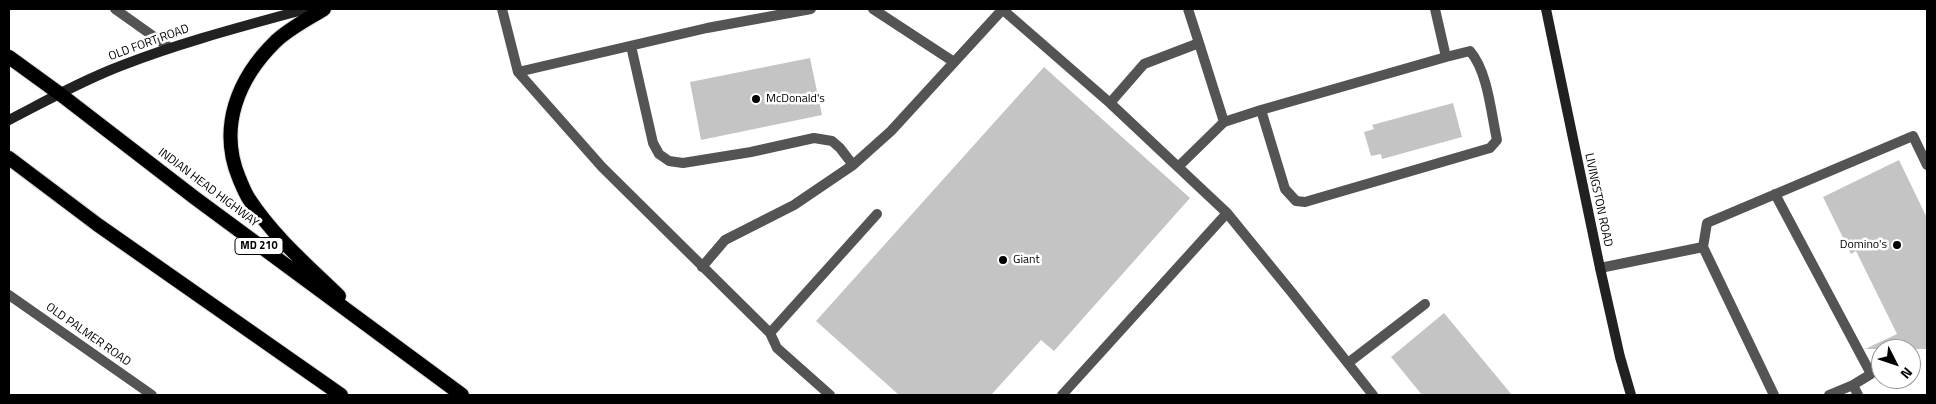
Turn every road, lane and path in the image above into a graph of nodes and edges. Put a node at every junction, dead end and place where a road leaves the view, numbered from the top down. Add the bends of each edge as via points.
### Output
1 (115, 9) edge
2 (306, 9) edge
3 (324, 9) edge
4 (502, 9) edge
5 (811, 9) edge
6 (873, 9) edge
7 (1002, 9) edge
8 (1188, 9) edge
9 (1435, 9) edge
10 (1546, 9) edge
11 (1199, 44) junction
12 (631, 46) junction
13 (170, 48) junction
14 (1446, 57) junction
15 (9, 58) edge
16 (954, 62) junction
17 (518, 72) junction
18 (60, 94) junction
19 (1110, 103) junction
20 (1261, 110) junction
21 (9, 120) edge
22 (1224, 122) junction
23 (9, 158) edge
24 (853, 165) junction
25 (1927, 165) edge
26 (1178, 167) junction
27 (1775, 194) junction
28 (1227, 213) junction
29 (877, 214) dead end
30 (1703, 247) junction
31 (702, 267) junction
32 (1600, 268) junction
33 (9, 295) edge
34 (1425, 304) dead end
35 (374, 330) junction
36 (770, 333) junction
37 (1348, 363) junction
38 (1856, 390) edge
39 (152, 395) edge
40 (341, 395) edge
41 (462, 395) edge
42 (830, 395) edge
43 (1062, 395) edge
44 (1373, 395) edge
45 (1631, 395) edge
46 (1774, 395) edge
47 (1829, 395) edge

1 - 13 street
2 - 13 main road, OLD FORT ROAD
3 - 35 highway via 277,40 239,91 230,125 233,163 248,198 274,232
4 - 17 street
5 - 12 street
6 - 16 street
7 - 16 street
7 - 19 street
8 - 11 street
9 - 14 street
10 - 32 main road, LIVINGSTON ROAD
11 - 19 street via 1144,64
11 - 22 street
12 - 17 street
12 - 24 street via 653,143 659,154 669,161 683,163 814,138 832,141
13 - 18 main road, OLD FORT ROAD via 122,65
14 - 20 street
14 - 20 street via 1470,51 1477,59 1497,140 1490,148 1305,202 1296,201 1285,189
15 - 18 highway, INDIAN HEAD HIGHWAY / MD 210
16 - 24 street via 891,131
17 - 31 street via 602,167
18 - 21 main road, OLD FORT ROAD
18 - 35 highway, INDIAN HEAD HIGHWAY / MD 210
19 - 26 street
20 - 22 street
22 - 26 street
23 - 40 highway via 98,225
24 - 31 street via 794,205 725,240
25 - 27 street via 1913,136
26 - 28 street
27 - 30 street via 1707,223
27 - 38 street via 1871,374
28 - 37 street
28 - 43 street
29 - 36 street
30 - 32 street
30 - 46 street
31 - 36 street
32 - 45 main road, LIVINGSTON ROAD
33 - 39 street, OLD PALMER ROAD
34 - 37 street
35 - 41 highway, INDIAN HEAD HIGHWAY / MD 210
36 - 42 street via 777,348
37 - 44 street
38 - 47 street

